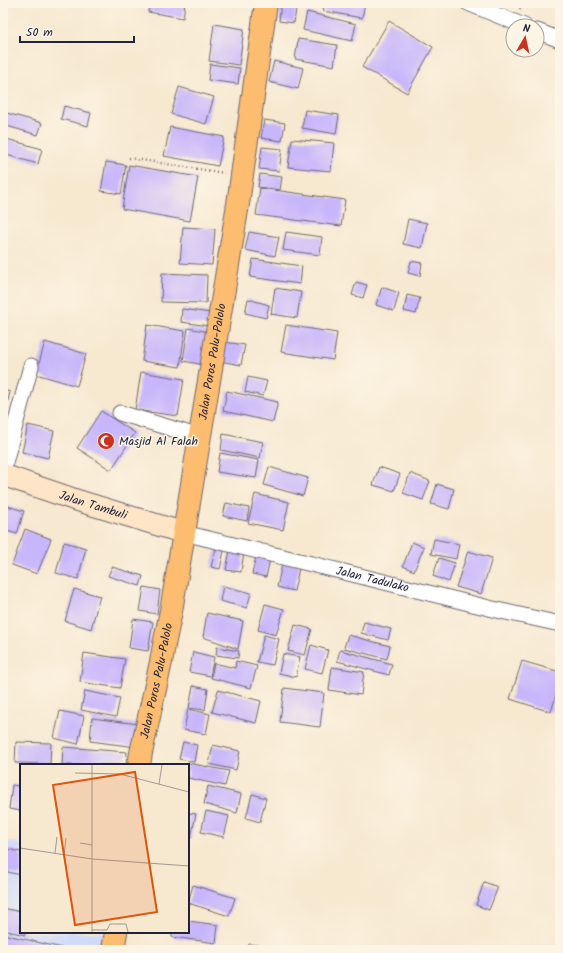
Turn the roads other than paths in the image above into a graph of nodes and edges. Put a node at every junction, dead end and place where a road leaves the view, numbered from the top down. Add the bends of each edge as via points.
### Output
1 (266, 3) edge
2 (468, 3) edge
3 (505, 18) edge
4 (545, 34) edge
5 (560, 40) edge
6 (31, 366) dead end
7 (120, 413) dead end
8 (200, 437) junction
9 (3, 470) edge
10 (3, 475) edge
11 (184, 533) junction
12 (560, 624) edge
13 (139, 764) edge
14 (116, 933) edge
15 (113, 950) edge

1 - 8 main road, Jalan Poros Palu-Palolo via 242,176
2 - 3 street
4 - 5 street
6 - 9 street
7 - 8 street
8 - 11 main road, Jalan Poros Palu-Palolo
10 - 11 street, Jalan Tambuli
11 - 12 street, Jalan Tadulako
11 - 13 main road, Jalan Poros Palu-Palolo via 162,662
14 - 15 main road

